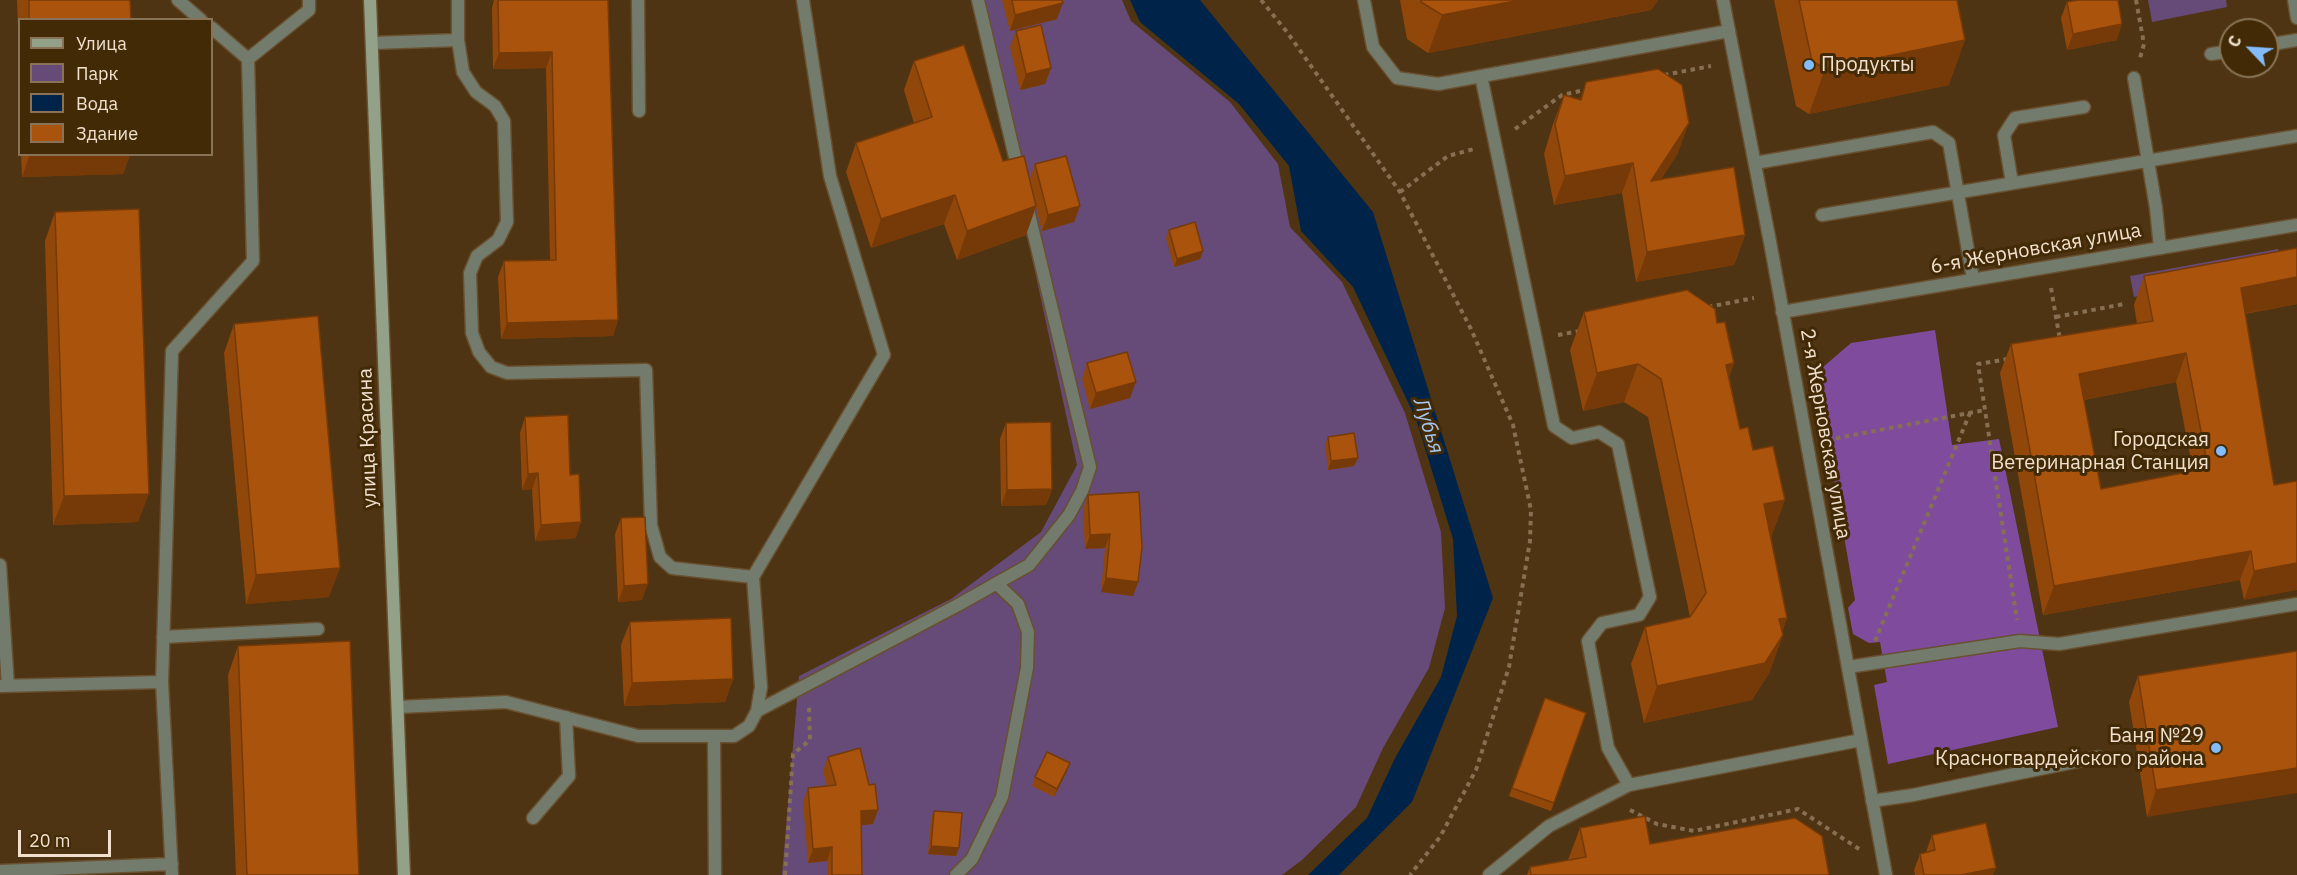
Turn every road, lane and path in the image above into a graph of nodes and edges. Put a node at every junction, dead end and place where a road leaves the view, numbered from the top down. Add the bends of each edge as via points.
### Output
1 (178, 0) edge
2 (309, 0) edge
3 (370, 0) edge
4 (459, 0) edge
5 (638, 0) edge
6 (804, 0) edge
7 (978, 0) edge
8 (1261, 0) edge
9 (1364, 0) edge
10 (1723, 0) edge
11 (2136, 0) edge
12 (2294, 0) edge
13 (199, 18) edge
14 (2297, 18) edge
15 (213, 29) edge
16 (1729, 31) junction
17 (458, 40) junction
18 (2297, 40) edge
19 (2279, 43) edge
20 (372, 44) junction
21 (2219, 53) edge
22 (2211, 54) dead end
23 (248, 59) junction
24 (1712, 66) dead end
25 (1481, 76) junction
26 (1654, 77) edge
27 (2134, 78) joint
28 (1596, 88) edge
29 (2084, 107) dead end
30 (639, 111) dead end
31 (2297, 136) edge
32 (1495, 144) junction
33 (1448, 156) dead end
34 (2148, 161) junction
35 (1755, 163) junction
36 (2012, 183) junction
37 (1400, 192) junction
38 (1958, 193) junction
39 (1822, 215) dead end
40 (2297, 225) edge
41 (2160, 248) junction
42 (2046, 267) junction
43 (1973, 279) junction
44 (1754, 298) dead end
45 (2124, 304) dead end
46 (1702, 308) edge
47 (1782, 312) junction
48 (2056, 317) junction
49 (1581, 331) dead end
50 (1536, 339) junction
51 (2062, 350) edge
52 (2009, 359) edge
53 (1985, 410) junction
54 (1970, 413) junction
55 (1807, 445) junction
56 (0, 565) edge
57 (753, 577) junction
58 (997, 584) junction
59 (2297, 604) edge
60 (318, 629) dead end
61 (164, 637) junction
62 (2020, 641) junction
63 (1866, 664) junction
64 (1848, 667) junction
65 (162, 682) junction
66 (812, 682) junction
67 (4, 686) edge
68 (398, 707) junction
69 (757, 711) junction
70 (566, 717) junction
71 (714, 736) junction
72 (1861, 740) junction
73 (2098, 757) dead end
74 (1629, 785) junction
75 (1605, 798) junction
76 (1872, 801) junction
77 (533, 818) dead end
78 (1859, 849) dead end
79 (172, 869) edge
80 (0, 871) edge
81 (404, 875) edge
82 (715, 875) edge
83 (785, 875) edge
84 (956, 875) edge
85 (1410, 875) edge
86 (1489, 875) edge
87 (1886, 875) edge

1 - 13 street
2 - 23 street via 309,10
3 - 20 main road, улица Красина
4 - 17 street
5 - 30 street
6 - 57 street via 830,177 884,355
7 - 58 street via 1090,467 1082,491 1053,537 1029,566
8 - 37 path
9 - 25 street via 1373,47 1396,78 1438,84
10 - 16 street, 2-я Жерновская улица
11 - 27 path via 2145,44
12 - 14 street
15 - 23 street
16 - 25 street
16 - 35 street, 2-я Жерновская улица
17 - 20 street
17 - 57 street via 463,72 504,121 507,222 498,240 477,256 470,273 472,333 479,352 491,367 507,373 646,370 651,525 660,557 672,568
18 - 19 street
20 - 68 main road, улица Красина
21 - 22 street
23 - 61 street via 253,261 172,351
24 - 26 path
25 - 32 street
27 - 34 street
28 - 32 path via 1562,95
29 - 36 street via 2015,118 2004,135
31 - 34 street
32 - 50 street
33 - 37 path
34 - 36 street
34 - 41 street
35 - 38 street via 1933,132 1949,143
35 - 47 street, 2-я Жерновская улица
36 - 38 street
37 - 85 path via 1472,329 1513,425 1531,510 1530,541 1509,668 1476,770 1440,837
38 - 39 street
38 - 43 street
40 - 41 street, 6-я Жерновская улица
41 - 42 street, 6-я Жерновская улица
42 - 43 street, 6-я Жерновская улица
42 - 48 path
43 - 47 street, 6-я Жерновская улица
44 - 46 path
45 - 48 path
47 - 55 street, 2-я Жерновская улица
48 - 51 path
49 - 50 path
50 - 74 street via 1554,426 1572,438 1599,432 1618,444 1625,477 1650,597 1639,615 1602,623 1588,641 1608,748
52 - 53 path via 1978,364
53 - 54 path
53 - 62 path
54 - 55 path
54 - 63 path
55 - 64 street, 2-я Жерновская улица
56 - 67 street
57 - 69 street via 762,687
58 - 66 street
58 - 84 street via 1018,604 1028,632 1027,668 1002,797 972,858
59 - 62 street via 2059,644
60 - 61 street
61 - 65 street
62 - 63 street
63 - 64 street
64 - 72 street, 2-я Жерновская улица
65 - 67 street
65 - 79 street
66 - 69 street
66 - 83 path via 810,740 793,754
68 - 70 street via 506,702
68 - 81 main road, улица Красина
69 - 71 street via 749,726 734,736
70 - 71 street via 638,735
70 - 77 street via 569,776
71 - 82 street
72 - 74 street
72 - 76 street, 2-я Жерновская улица
73 - 76 street
74 - 75 street
75 - 78 path via 1657,824 1694,831 1798,809
75 - 86 street via 1549,826
76 - 87 street, 2-я Жерновская улица
79 - 80 street

